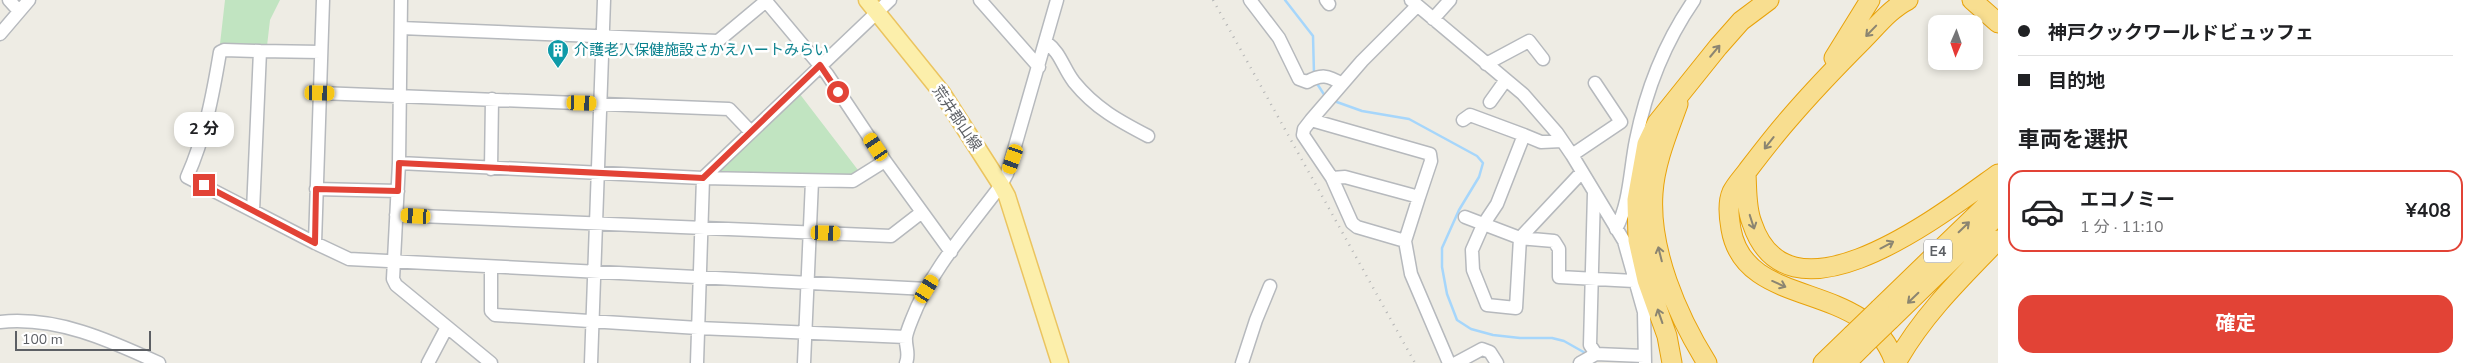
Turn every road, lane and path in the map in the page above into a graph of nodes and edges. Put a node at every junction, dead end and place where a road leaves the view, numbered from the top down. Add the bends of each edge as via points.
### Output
1 (9, 0) edge
2 (29, 0) edge
3 (323, 0) edge
4 (402, 0) edge
5 (604, 0) edge
6 (890, 0) edge
7 (980, 0) edge
8 (1057, 0) edge
9 (1250, 0) edge
10 (1450, 0) edge
11 (1694, 0) edge
12 (1769, 0) edge
13 (1870, 0) edge
14 (1908, 0) edge
15 (1972, 0) edge
16 (765, 1) edge
17 (1414, 3) edge
18 (872, 6) edge
19 (18, 10) junction
20 (1433, 19) junction
21 (1998, 23) edge
22 (401, 28) junction
23 (0, 34) edge
24 (602, 36) junction
25 (1046, 42) junction
26 (260, 51) junction
27 (321, 52) junction
28 (1543, 59) dead end
29 (1486, 64) junction
30 (820, 65) junction
31 (1039, 67) junction
32 (1505, 81) junction
33 (1821, 81) junction
34 (1596, 83) dead end
35 (1342, 84) junction
36 (1684, 89) junction
37 (320, 93) junction
38 (398, 95) junction
39 (492, 99) junction
40 (1490, 102) dead end
41 (600, 104) junction
42 (1311, 120) junction
43 (1463, 120) dead end
44 (750, 131) junction
45 (1524, 135) junction
46 (1148, 136) dead end
47 (1562, 141) junction
48 (1572, 155) junction
49 (885, 161) junction
50 (399, 163) junction
51 (491, 169) junction
52 (597, 173) junction
53 (1581, 173) junction
54 (1746, 174) junction
55 (1998, 174) edge
56 (703, 178) junction
57 (1332, 178) junction
58 (812, 180) junction
59 (1001, 185) junction
60 (316, 189) junction
61 (398, 191) junction
62 (1594, 194) junction
63 (1998, 194) edge
64 (1419, 197) junction
65 (253, 211) junction
66 (922, 212) junction
67 (396, 215) junction
68 (1998, 215) edge
69 (1465, 217) dead end
70 (596, 224) junction
71 (1483, 225) junction
72 (702, 228) junction
73 (1616, 229) junction
74 (809, 233) junction
75 (1520, 238) junction
76 (1998, 240) edge
77 (1405, 241) junction
78 (315, 243) junction
79 (950, 252) junction
80 (395, 263) junction
81 (491, 267) junction
82 (595, 273) junction
83 (700, 278) junction
84 (1590, 279) junction
85 (1634, 281) junction
86 (808, 282) junction
87 (1270, 286) dead end
88 (927, 289) junction
89 (1884, 314) junction
90 (592, 321) junction
91 (0, 322) edge
92 (447, 328) junction
93 (698, 328) junction
94 (805, 333) junction
95 (906, 337) junction
96 (1857, 341) junction
97 (1596, 354) junction
98 (1645, 359) edge
99 (159, 363) edge
100 (428, 363) edge
101 (491, 363) edge
102 (591, 363) edge
103 (697, 363) edge
104 (804, 363) edge
105 (906, 363) edge
106 (1060, 363) edge
107 (1242, 363) edge
108 (1449, 363) edge
109 (1456, 363) edge
110 (1497, 363) edge
111 (1580, 363) edge
112 (1672, 363) edge
113 (1707, 363) edge
114 (1823, 363) edge
115 (1846, 363) edge
116 (1896, 363) edge

1 - 19 street
2 - 19 street
3 - 27 street
4 - 22 street
5 - 24 street
6 - 18 street
7 - 31 street
8 - 25 street
9 - 35 street via 1279,38 1299,79 1306,82 1316,76 1327,76
10 - 20 street
11 - 73 street via 1654,72 1636,140 1623,216
36 -> 12 highway via 1741,21
13 - 33 highway
14 -> 33 highway via 1889,13
15 - 21 highway
16 - 24 street via 718,41
16 - 30 street
17 - 20 street
17 - 35 street
18 - 30 street
18 - 59 main road, 荒井郡山線 via 942,93
19 - 23 street
20 - 29 street
22 - 24 street
22 - 38 street
24 - 41 street
25 - 31 street
25 - 46 street via 1055,48 1073,81 1094,104
26 - 27 street
26 - 65 street
26 - 65 street via 220,52 205,125 187,177
27 - 37 street
28 - 29 street via 1529,41
29 - 32 street
30 - 44 street
30 - 49 street
31 - 59 street via 1013,159
32 - 40 street
32 - 47 street via 1523,94
33 -> 54 highway via 1770,140
34 - 48 street via 1621,122
35 - 42 street
112 -> 36 highway via 1638,240 1637,200 1647,144 1657,123
113 -> 36 highway via 1686,325 1668,280 1657,241 1653,208 1658,164
37 - 38 street
37 - 60 street
38 - 39 street
38 - 50 street
39 - 41 street
39 - 51 street
41 - 44 street via 729,109
41 - 52 street
42 - 57 street via 1303,135
42 - 64 street via 1430,154 1431,161
43 - 45 street via 1470,115
44 - 56 street
45 - 47 street via 1541,142
45 - 71 street via 1497,204
47 - 48 street
48 - 53 street
49 - 58 street via 853,182
49 - 66 street
50 - 51 street
50 - 61 street
51 - 52 street
52 - 56 street
52 - 70 street
53 - 62 street
53 - 75 street
54 -> 55 highway via 1751,222 1762,244 1778,259 1807,270 1842,266 1872,253 1937,216
54 -> 116 highway via 1732,192 1729,220 1731,233 1746,261 1764,277 1780,285 1857,314 1884,340
56 - 58 street
56 - 72 street
57 - 64 street via 1345,177
57 - 77 street via 1356,227
58 - 74 street
59 - 79 street
59 - 106 main road, 荒井郡山線
60 - 61 street
60 - 78 street
61 - 67 street
62 - 73 street
62 - 84 street
89 -> 63 highway, E4
64 - 77 street
65 - 78 street
66 - 74 street via 891,236
66 - 79 street
67 - 70 street
67 - 80 street
68 -> 89 highway, E4
69 - 71 street
70 - 72 street
70 - 82 street
71 - 75 street
71 - 75 street via 1470,256 1487,305 1516,307
72 - 74 street
72 - 83 street
73 - 85 street via 1624,241
74 - 86 street
75 - 84 street via 1556,243 1559,277
76 - 116 highway via 1931,312
77 - 108 street via 1411,274
78 - 80 street via 349,259
79 - 88 street
80 - 81 street
80 - 92 street via 393,279 396,285
81 - 82 street
81 - 90 street via 493,315
82 - 83 street
82 - 90 street
83 - 86 street
83 - 93 street
84 - 85 street
84 - 97 street via 1590,345
85 - 98 street via 1644,312
86 - 88 street
86 - 94 street
87 - 107 street
88 - 95 street
89 - 96 highway, E4, bridge
90 - 93 street
90 - 102 street
91 - 99 street via 47,322 108,341
92 - 100 street
92 - 101 street
93 - 94 street
93 - 103 street
94 - 95 street
94 - 104 street
95 - 105 street via 909,355
96 - 114 highway, E4
96 - 115 highway, E4
97 - 98 street
97 - 111 street
109 - 110 street via 1482,349 1490,352

